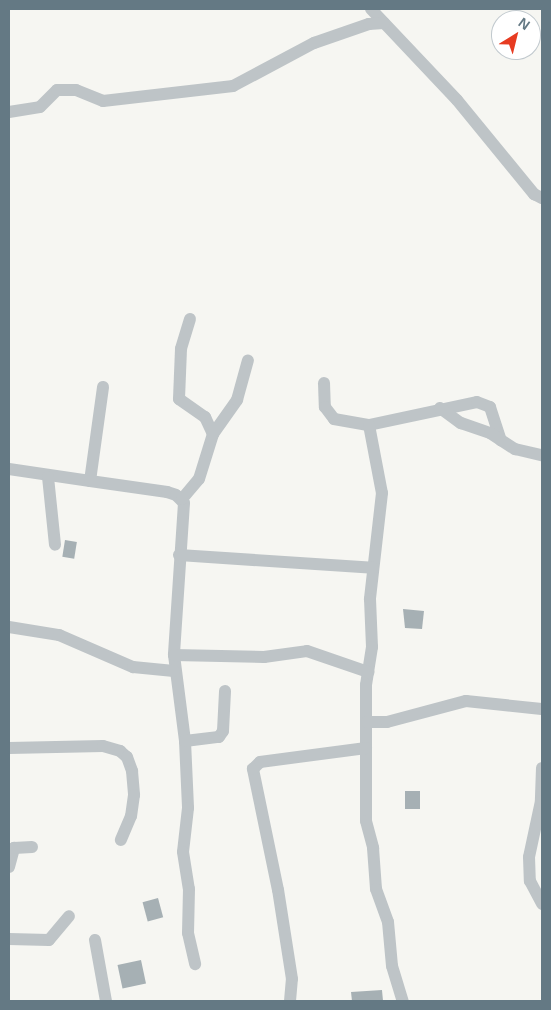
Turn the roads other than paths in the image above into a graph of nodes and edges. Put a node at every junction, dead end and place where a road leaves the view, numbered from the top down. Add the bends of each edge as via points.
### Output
1 (371, 9) edge
2 (384, 23) junction
3 (9, 112) edge
4 (542, 198) edge
5 (190, 319) dead end
6 (248, 360) dead end
7 (324, 383) dead end
8 (103, 387) dead end
9 (440, 408) junction
10 (369, 425) junction
11 (213, 434) junction
12 (501, 440) junction
13 (542, 455) edge
14 (9, 469) edge
15 (48, 477) junction
16 (90, 481) junction
17 (182, 499) junction
18 (55, 545) dead end
19 (179, 555) junction
20 (373, 568) junction
21 (9, 627) edge
22 (174, 655) junction
23 (174, 671) junction
24 (368, 672) junction
25 (225, 690) dead end
26 (542, 709) edge
27 (367, 722) junction
28 (185, 741) junction
29 (9, 748) edge
30 (366, 748) junction
31 (542, 768) edge
32 (121, 840) dead end
33 (32, 847) dead end
34 (9, 867) edge
35 (542, 904) edge
36 (69, 916) dead end
37 (9, 939) edge
38 (95, 940) dead end
39 (195, 964) dead end
40 (106, 1001) edge
41 (290, 1001) edge
42 (403, 1001) edge

1 - 2 street
2 - 3 street via 369,24 314,43 233,86 104,101 76,90 57,90 40,107
2 - 4 street via 457,100 534,194
5 - 11 street via 180,349 179,399 205,417
6 - 11 street via 237,400
7 - 10 street via 328,415
8 - 16 street
9 - 10 street
9 - 12 street
9 - 12 street via 477,402 485,404 490,407
10 - 20 street via 382,493
11 - 17 street via 200,479
12 - 13 street via 515,449
14 - 15 street
15 - 16 street
15 - 18 street
16 - 17 street via 167,492
17 - 19 street
19 - 20 street
19 - 22 street
20 - 24 street via 372,647
21 - 23 street via 59,635 133,667
22 - 23 street
22 - 24 street via 264,657 307,651
23 - 28 street
24 - 27 street
25 - 28 street via 223,731 219,737
26 - 27 street via 466,701 387,722
27 - 30 street
28 - 39 street via 188,808 183,852 189,889 188,934
29 - 32 street via 103,746 120,751 132,771 134,795 131,816
30 - 41 street via 260,762 253,768 278,890 292,979
30 - 42 street via 366,821 374,848 374,880 388,922 392,966
31 - 35 street via 540,801 529,857 530,881
33 - 34 street via 14,848
36 - 37 street via 49,940
38 - 40 street

